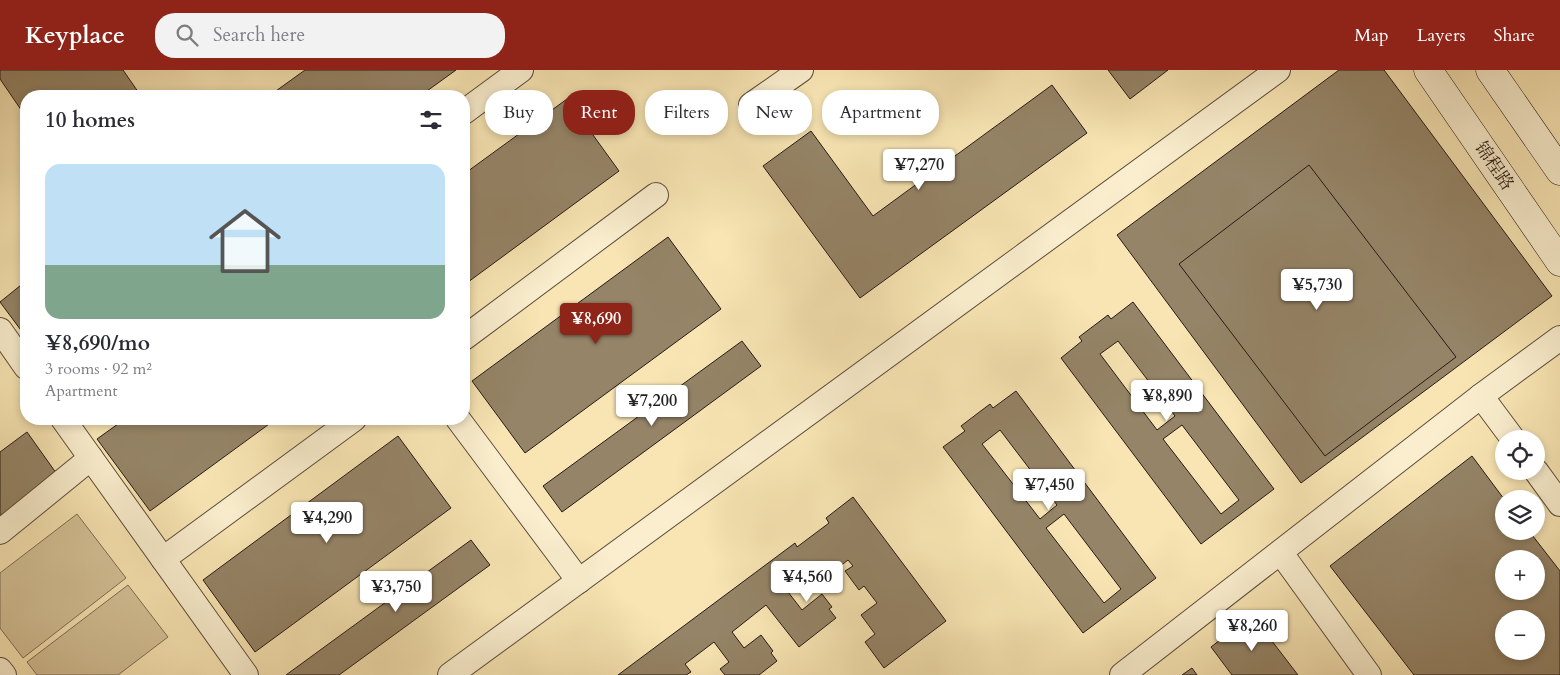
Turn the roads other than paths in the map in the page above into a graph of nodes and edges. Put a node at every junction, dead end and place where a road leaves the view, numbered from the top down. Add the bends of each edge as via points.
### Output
1 (521, 70) edge
2 (801, 70) edge
3 (1278, 70) edge
4 (1428, 70) edge
5 (1490, 70) edge
6 (772, 90) edge
7 (470, 108) edge
8 (1560, 171) edge
9 (656, 195) dead end
10 (1560, 262) edge
11 (0, 330) edge
12 (470, 334) edge
13 (1560, 338) edge
14 (20, 358) edge
15 (1482, 396) junction
16 (67, 425) edge
17 (346, 425) edge
18 (462, 425) edge
19 (1507, 430) edge
20 (92, 458) junction
21 (1543, 480) edge
22 (1560, 504) edge
23 (0, 532) edge
24 (1281, 552) junction
25 (163, 559) junction
26 (579, 581) junction
27 (0, 670) edge
28 (4, 675) edge
29 (246, 675) edge
30 (450, 675) edge
31 (1122, 675) edge
32 (1369, 675) edge

1 - 7 street
2 - 6 street
3 - 26 street
4 - 10 main road, 锦程路
5 - 8 main road
9 - 12 street
11 - 14 street
13 - 15 street
15 - 19 street
15 - 24 street
16 - 20 street
17 - 25 street
18 - 26 street
20 - 23 street
20 - 25 street
21 - 22 street
24 - 31 street
24 - 32 street
25 - 29 street
26 - 30 street
27 - 28 street

